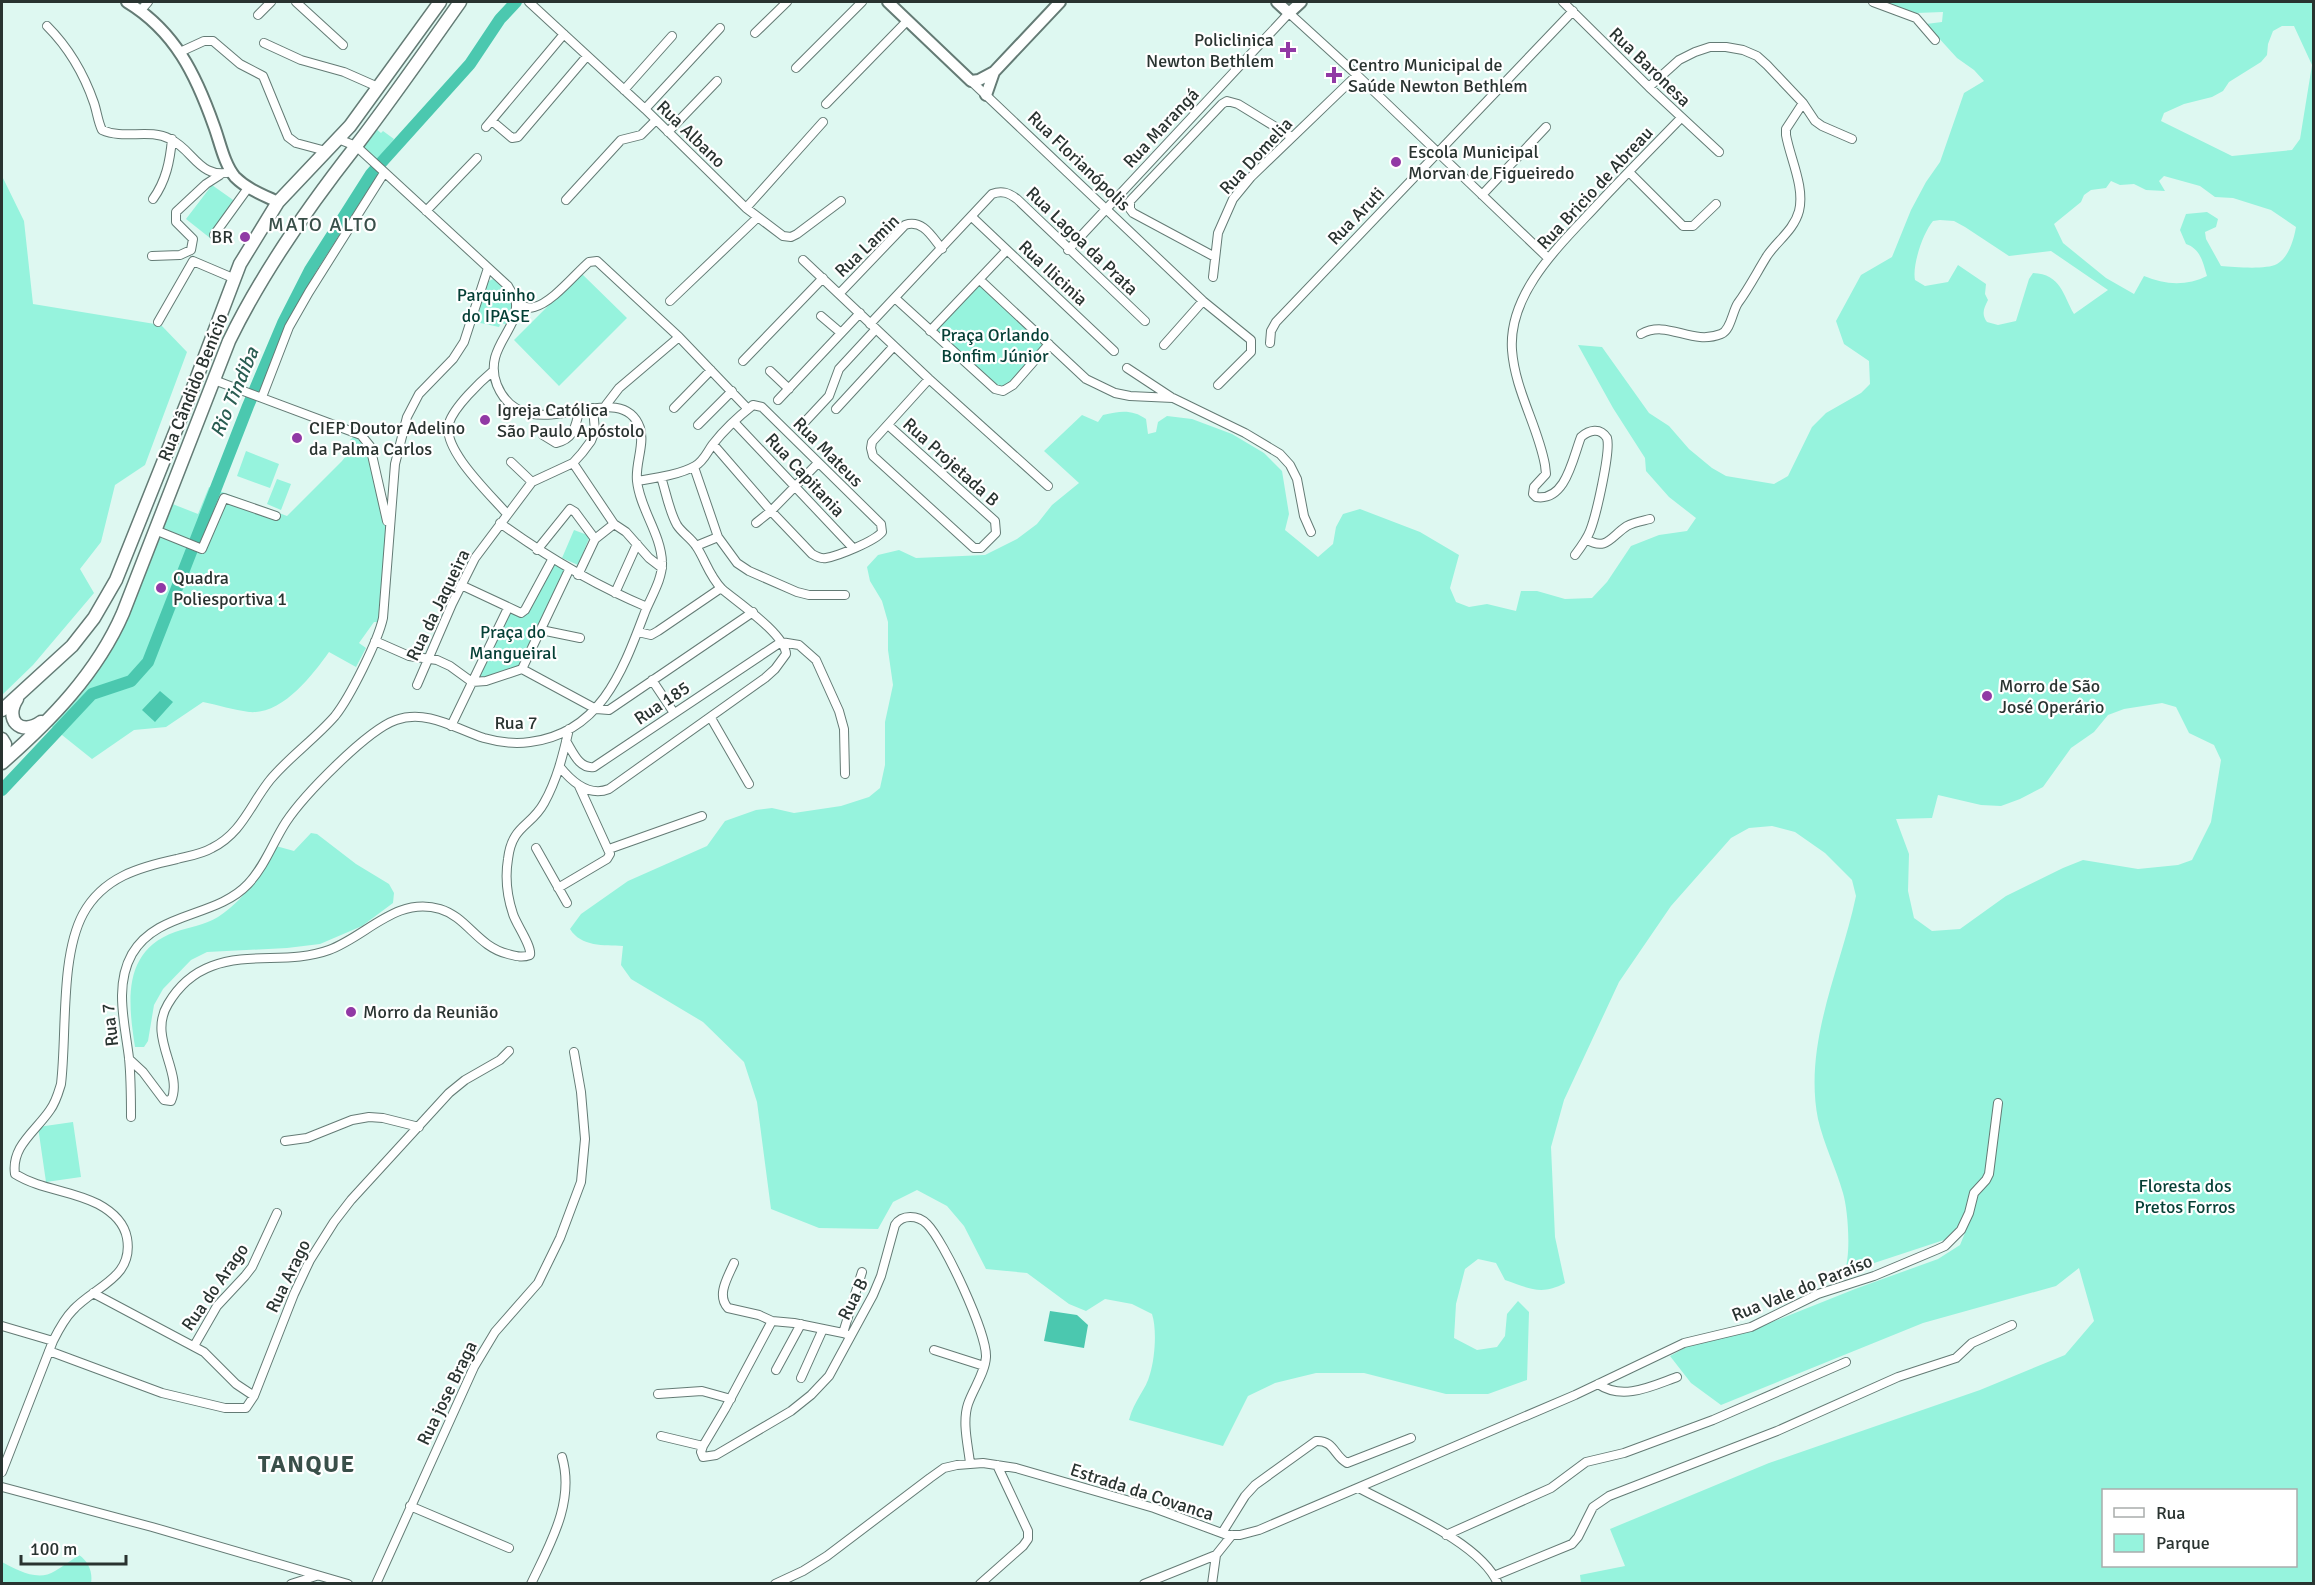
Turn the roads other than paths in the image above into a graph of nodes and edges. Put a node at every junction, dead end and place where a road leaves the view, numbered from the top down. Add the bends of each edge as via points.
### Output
1 (127, 2) edge
2 (272, 2) edge
3 (296, 2) edge
4 (440, 2) edge
5 (460, 2) edge
6 (529, 2) edge
7 (787, 2) edge
8 (862, 2) edge
9 (888, 2) edge
10 (1060, 2) edge
11 (1277, 2) edge
12 (1301, 2) edge
13 (1563, 2) edge
14 (1873, 2) edge
15 (144, 6) edge
16 (1573, 11) junction
17 (1289, 13) junction
18 (258, 15) dead end
19 (907, 21) junction
20 (47, 26) dead end
21 (720, 28) dead end
22 (756, 33) dead end
23 (564, 34) junction
24 (672, 36) dead end
25 (1935, 40) dead end
26 (264, 43) dead end
27 (343, 45) dead end
28 (180, 52) junction
29 (587, 56) junction
30 (795, 68) dead end
31 (994, 72) junction
32 (1357, 75) junction
33 (717, 81) dead end
34 (971, 81) junction
35 (378, 87) junction
36 (1649, 87) junction
37 (624, 90) junction
38 (986, 95) junction
39 (1803, 103) junction
40 (826, 104) dead end
41 (645, 109) junction
42 (1682, 118) junction
43 (656, 120) junction
44 (492, 121) junction
45 (824, 122) dead end
46 (486, 127) dead end
47 (1545, 127) dead end
48 (668, 132) junction
49 (1292, 137) junction
50 (172, 139) junction
51 (338, 139) junction
52 (1852, 139) dead end
53 (356, 146) junction
54 (326, 151) junction
55 (1719, 152) dead end
56 (1437, 154) junction
57 (477, 158) dead end
58 (379, 169) junction
59 (232, 172) junction
60 (1629, 172) junction
61 (220, 175) junction
62 (248, 188) junction
63 (1482, 195) junction
64 (153, 199) dead end
65 (566, 201) dead end
66 (841, 201) dead end
67 (278, 202) junction
68 (1716, 204) dead end
69 (746, 208) junction
70 (1106, 210) junction
71 (426, 211) junction
72 (972, 217) junction
73 (756, 218) junction
74 (214, 235) dead end
75 (942, 249) junction
76 (1068, 250) junction
77 (1006, 251) junction
78 (153, 256) dead end
79 (1215, 257) junction
80 (1548, 258) junction
81 (803, 260) dead end
82 (488, 268) junction
83 (1213, 277) dead end
84 (823, 278) junction
85 (233, 279) junction
86 (980, 280) junction
87 (839, 294) junction
88 (896, 298) junction
89 (670, 301) dead end
90 (1203, 301) junction
91 (516, 303) junction
92 (860, 313) junction
93 (821, 316) dead end
94 (1145, 321) dead end
95 (158, 322) dead end
96 (873, 326) junction
97 (930, 331) junction
98 (841, 333) junction
99 (1641, 334) dead end
100 (679, 337) junction
101 (1270, 343) dead end
102 (1049, 344) junction
103 (1164, 345) dead end
104 (894, 346) junction
105 (1114, 351) dead end
106 (743, 361) dead end
107 (1127, 368) dead end
108 (711, 370) junction
109 (494, 371) junction
110 (771, 371) dead end
111 (929, 379) junction
112 (214, 380) junction
113 (1218, 385) dead end
114 (789, 388) junction
115 (732, 391) junction
116 (256, 395) junction
117 (1173, 398) junction
118 (778, 400) dead end
119 (606, 405) junction
120 (750, 407) junction
121 (593, 408) junction
122 (674, 408) dead end
123 (836, 409) dead end
124 (579, 412) junction
125 (734, 422) junction
126 (698, 425) dead end
127 (888, 425) junction
128 (801, 426) dead end
129 (543, 435) dead end
130 (713, 444) junction
131 (511, 462) dead end
132 (573, 463) junction
133 (817, 464) junction
134 (694, 467) junction
135 (661, 477) junction
136 (637, 481) junction
137 (532, 482) junction
138 (795, 486) junction
139 (1048, 486) dead end
140 (771, 511) junction
141 (507, 514) junction
142 (276, 516) dead end
143 (1650, 519) dead end
144 (756, 523) dead end
145 (500, 524) junction
146 (614, 524) junction
147 (388, 529) junction
148 (155, 530) junction
149 (1311, 532) dead end
150 (718, 537) junction
151 (595, 539) junction
152 (1586, 539) junction
153 (637, 544) junction
154 (696, 546) junction
155 (853, 548) junction
156 (537, 550) junction
157 (1575, 555) dead end
158 (552, 560) junction
159 (662, 568) junction
160 (569, 570) junction
161 (578, 575) junction
162 (461, 585) junction
163 (722, 588) junction
164 (615, 593) junction
165 (845, 595) dead end
166 (647, 607) junction
167 (508, 608) junction
168 (753, 612) junction
169 (541, 630) junction
170 (638, 632) junction
171 (580, 638) dead end
172 (375, 641) junction
173 (781, 642) junction
174 (428, 658) junction
175 (522, 669) junction
176 (652, 680) junction
177 (472, 682) junction
178 (417, 685) dead end
179 (19, 695) junction
180 (596, 709) junction
181 (2, 710) edge
182 (54, 713) junction
183 (674, 713) junction
184 (711, 718) junction
185 (451, 726) junction
186 (569, 729) junction
187 (2, 739) edge
188 (566, 741) junction
189 (2, 762) edge
190 (560, 767) junction
191 (845, 774) dead end
192 (749, 784) dead end
193 (579, 786) junction
194 (702, 816) dead end
195 (536, 848) dead end
196 (609, 849) junction
197 (558, 888) junction
198 (567, 903) dead end
199 (509, 1051) dead end
200 (574, 1052) dead end
201 (129, 1059) junction
202 (1998, 1103) dead end
203 (131, 1117) dead end
204 (418, 1128) junction
205 (285, 1141) dead end
206 (277, 1214) dead end
207 (734, 1263) dead end
208 (862, 1272) dead end
209 (93, 1293) junction
210 (770, 1324) junction
211 (801, 1324) junction
212 (2012, 1325) dead end
213 (2, 1326) edge
214 (823, 1329) junction
215 (847, 1334) junction
216 (52, 1341) junction
217 (194, 1346) junction
218 (934, 1350) dead end
219 (49, 1351) junction
220 (1846, 1362) dead end
221 (984, 1365) junction
222 (776, 1370) dead end
223 (1677, 1377) dead end
224 (801, 1378) dead end
225 (1599, 1384) junction
226 (658, 1394) dead end
227 (254, 1396) junction
228 (731, 1399) junction
229 (661, 1436) dead end
230 (1411, 1438) dead end
231 (703, 1446) junction
232 (562, 1456) dead end
233 (970, 1463) junction
234 (997, 1465) junction
235 (2, 1472) edge
236 (2, 1487) edge
237 (1359, 1488) junction
238 (410, 1506) junction
239 (1222, 1533) junction
240 (1232, 1535) junction
241 (1446, 1535) junction
242 (509, 1548) dead end
243 (1216, 1556) junction
244 (317, 1576) junction
245 (1496, 1580) edge
246 (291, 1584) edge
247 (348, 1584) edge
248 (376, 1584) edge
249 (531, 1584) edge
250 (775, 1584) edge
251 (980, 1584) edge
252 (1144, 1584) edge
253 (1212, 1584) edge

1 - 15 street
2 - 18 street
3 - 27 street
4 - 35 main road, Rua Cândido Benício
5 - 53 main road, Rua Cândido Benício
6 - 23 street, Rua Albano
7 - 22 street
8 - 30 street
9 - 19 street, Rua Florianópolis
10 - 31 street
11 - 17 street
12 - 17 street, Rua Marangá
13 - 16 street, Rua Baronesa
14 - 25 street via 1916,18
15 - 28 street
16 - 36 street, Rua Baronesa
16 - 56 street, Rua Aruti
17 - 32 street
17 - 70 street, Rua Marangá
19 - 34 street, Rua Florianópolis
19 - 40 street
20 - 50 street via 77,65 102,130 122,135 158,134
21 - 41 street
23 - 29 street, Rua Albano
23 - 44 street
24 - 37 street
26 - 35 street
28 - 54 street via 204,41 219,44 231,58 262,76 288,137
28 - 59 street via 208,109
29 - 37 street, Rua Albano
29 - 44 street via 518,137 512,138
31 - 34 street
31 - 38 street
32 - 49 street, Rua Domelia
32 - 56 street
33 - 48 street
34 - 38 street, Rua Florianópolis
35 - 51 main road, Rua Cândido Benício
36 - 39 street via 1679,60 1710,47 1726,46 1757,56
36 - 42 street, Rua Baronesa
37 - 41 street, Rua Albano
38 - 70 street, Rua Florianópolis
39 - 52 street via 1822,126
39 - 99 street via 1786,129 1800,193 1799,210 1736,306 1726,331 1694,337 1658,328
41 - 43 street, Rua Albano
42 - 55 street, Rua Baronesa
42 - 60 street, Rua Bricio de Abreau
43 - 48 street, Rua Albano
43 - 65 street via 641,135 621,140
44 - 46 street
45 - 69 street
47 - 63 street
48 - 69 street, Rua Albano
49 - 79 street, Rua Domelia via 1233,199 1218,233
49 - 79 street via 1227,101 1130,201 1133,213
50 - 61 street via 202,167
50 - 64 street via 168,169
51 - 53 street
51 - 54 main road, Rua Cândido Benício
53 - 58 street
53 - 112 main road, Rua Cândido Benício via 315,197 244,311
54 - 67 main road, Rua Cândido Benício
56 - 63 street
56 - 101 street, Rua Aruti via 1276,322
57 - 71 street
58 - 71 street
58 - 116 street
59 - 61 street
59 - 62 street
60 - 68 street via 1688,228
60 - 80 street, Rua Bricio de Abreau
61 - 78 street via 176,212 176,222 193,239 191,250 180,255
62 - 67 street
62 - 74 street
63 - 80 street
66 - 73 street, Rua Albano via 791,237
67 - 85 main road, Rua Cândido Benício
69 - 73 street, Rua Albano
70 - 76 street, Rua Marangá
70 - 90 street, Rua Florianópolis
71 - 82 street
72 - 75 street, Rua Lagoa da Prata
72 - 76 street, Rua Lagoa da Prata via 993,194 1011,195
72 - 77 street, Rua Ilicinia
73 - 89 street
75 - 87 street, Rua Lamin via 921,225 905,225
75 - 88 street, Rua Lagoa da Prata
76 - 94 street, Rua Lagoa da Prata
77 - 86 street
77 - 105 street, Rua Ilicinia
79 - 83 street, Rua Domelia
80 - 152 street, Rua Bricio de Abreau via 1520,306 1512,349 1545,465 1546,474 1534,487 1536,497 1545,497 1560,488 1586,433 1593,430 1605,434 1609,444 1594,520
81 - 84 street
82 - 91 street via 508,286
82 - 147 street via 465,340 420,394 407,417 395,464
84 - 87 street
84 - 106 street
85 - 95 street via 193,261
85 - 179 main road, Rua Cândido Benício via 116,580 72,646
86 - 97 street
86 - 102 street
87 - 92 street
88 - 96 street, Rua Lagoa da Prata
88 - 97 street
90 - 103 street
90 - 113 street, Rua Florianópolis via 1251,340 1251,352
91 - 100 street, Rua Mateus via 535,307 589,262 597,261
91 - 109 street via 494,360
92 - 96 street
92 - 98 street
93 - 98 street
96 - 104 street
96 - 128 street, Rua Lagoa da Prata via 839,369 829,396
97 - 102 street via 989,386 999,390 1013,385
98 - 114 street
100 - 108 street, Rua Mateus
100 - 119 street via 619,388
102 - 117 street via 1100,387 1130,396
104 - 111 street
104 - 123 street
107 - 117 street
108 - 115 street, Rua Mateus
108 - 122 street
109 - 124 street via 498,387 508,401 529,413 543,416
109 - 141 street via 453,414 448,436 456,454
110 - 114 street
111 - 127 street
111 - 139 street
112 - 116 street
112 - 148 main road, Rua Cândido Benício
114 - 118 street
115 - 120 street, Rua Mateus
115 - 126 street
116 - 147 street via 366,440
117 - 149 street via 1280,453 1297,479
119 - 121 street
119 - 136 street via 618,407 639,426
120 - 125 street
120 - 133 street, Rua Mateus via 762,407
121 - 124 street
121 - 132 street, Rua da Jaqueira via 595,431
124 - 129 street via 575,430 568,439 556,443
125 - 130 street
125 - 138 street, Rua Capitania
127 - 127 street, Rua Projetada B via 872,442 873,456 974,548 981,548 996,533 995,521
130 - 134 street
130 - 140 street
131 - 137 street
132 - 137 street, Rua da Jaqueira
132 - 146 street
133 - 138 street
133 - 155 street, Rua Mateus via 880,524 880,536
134 - 135 street
134 - 150 street
135 - 136 street
135 - 154 street via 678,527
136 - 159 street via 659,546
137 - 141 street, Rua da Jaqueira
138 - 140 street
138 - 155 street, Rua Capitania
140 - 144 street
140 - 155 street via 819,558
141 - 145 street, Rua da Jaqueira
142 - 148 street via 224,498 203,548
143 - 152 street via 1626,527 1602,544
145 - 156 street
145 - 162 street, Rua da Jaqueira
146 - 151 street
146 - 153 street
147 - 172 street via 386,604
148 - 182 main road, Rua Cândido Benício via 108,644 81,685
150 - 154 street
150 - 165 street via 748,571 803,594
151 - 156 street via 570,508
151 - 161 street
152 - 157 street
153 - 159 street
153 - 164 street
154 - 163 street
156 - 158 street
158 - 160 street
158 - 167 street via 525,610 518,613
159 - 166 street, Rua 7
160 - 161 street
160 - 169 street
161 - 164 street
162 - 167 street
162 - 174 street, Rua da Jaqueira
163 - 168 street
163 - 170 street via 658,632
164 - 166 street
166 - 170 street, Rua 7
167 - 177 street
168 - 173 street
168 - 176 street
169 - 171 street
169 - 175 street
170 - 180 street, Rua 7 via 618,679
172 - 174 street via 409,656
172 - 209 street via 336,714 271,779 235,833 212,849 144,866 104,886 75,930 57,1101 20,1146 14,1163 15,1174 28,1182 84,1198 120,1221 126,1232 128,1255 121,1272
173 - 183 street, Rua 185
173 - 184 street via 786,654 775,669
173 - 191 street via 799,645 816,660 844,729
174 - 177 street via 450,666
174 - 178 street, Rua da Jaqueira
175 - 177 street
175 - 180 street
176 - 180 street via 609,710
176 - 183 street
177 - 185 street
179 - 181 main road, Rua Cândido Benício
179 - 182 main road via 12,711 19,727 33,728
180 - 186 street, Rua 7
182 - 189 main road, Rua Cândido Benício
183 - 188 street, Rua 185 via 588,768
184 - 192 street
184 - 193 street via 609,789 598,792
185 - 186 street, Rua 7 via 508,742 530,742
185 - 201 street, Rua 7 via 419,716 392,721 380,728 297,807 250,883 239,893 167,923 141,943 125,971 122,990
186 - 188 street
187 - 189 main road
188 - 190 street
190 - 193 street
190 - 201 street via 543,806 519,829 509,848 508,899 530,955 522,957 487,946 455,917 439,909 402,909 329,950 222,963 191,977 174,994 161,1021 174,1090 171,1101 164,1100
193 - 196 street
194 - 196 street
195 - 197 street
196 - 197 street via 608,859
197 - 198 street
199 - 204 street, Rua Arago via 465,1080
200 - 238 street, Rua jose Braga via 584,1128 581,1182 548,1266 483,1351
201 - 203 street, Rua 7
202 - 225 street, Rua Vale do Paraíso via 1989,1174 1974,1193 1961,1230 1945,1246 1818,1294 1751,1327 1684,1343
204 - 205 street via 369,1117 307,1138
204 - 227 street, Rua Arago via 351,1200 317,1248 294,1294
206 - 217 street, Rua do Arago via 252,1267 217,1306
207 - 210 street via 722,1301 728,1308 759,1315
208 - 215 street
209 - 216 street via 72,1310
209 - 217 street
210 - 211 street
210 - 228 street
211 - 214 street
211 - 222 street
212 - 245 street via 1972,1343 1956,1358 1898,1377 1777,1431 1609,1496 1593,1507 1572,1544
213 - 216 street
214 - 215 street
214 - 224 street
215 - 221 street, Rua B via 881,1276 898,1220 920,1219 944,1249 983,1335
215 - 231 street, Rua B via 828,1377 791,1411 712,1457 703,1457
216 - 219 street
217 - 227 street
218 - 221 street
219 - 227 street via 191,1401 237,1410 246,1408
219 - 235 street
220 - 241 street via 1684,1431 1586,1462 1551,1488
221 - 233 street, Rua B via 966,1411
223 - 225 street via 1624,1392
225 - 237 street, Rua Vale do Paraíso
226 - 228 street via 702,1391
228 - 231 street
229 - 231 street
230 - 239 street via 1347,1462 1341,1460 1332,1445 1316,1441 1256,1485
232 - 249 street via 566,1478 561,1519
233 - 234 street, Estrada da Covanca
233 - 250 street, Estrada da Covanca via 944,1468 827,1556
234 - 239 street, Estrada da Covanca via 1154,1508
234 - 251 street via 1028,1531 1028,1539
236 - 244 street
237 - 240 street, Estrada da Covanca via 1258,1530
237 - 241 street
238 - 242 street
238 - 248 street, Rua jose Braga
239 - 240 street, Estrada da Covanca
240 - 243 street
241 - 245 street via 1483,1563
243 - 252 street
243 - 253 street
244 - 246 street
244 - 247 street

